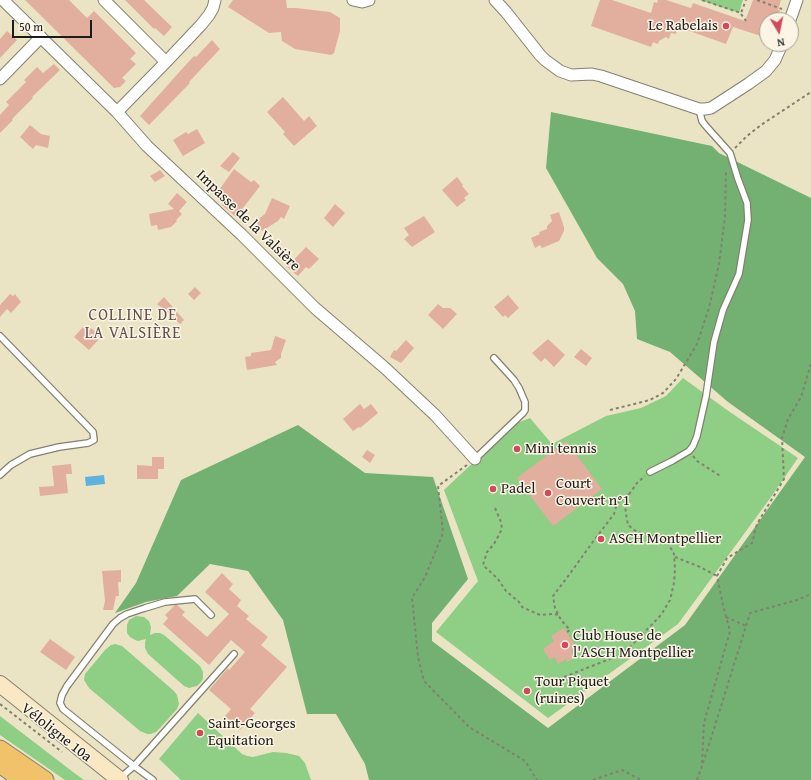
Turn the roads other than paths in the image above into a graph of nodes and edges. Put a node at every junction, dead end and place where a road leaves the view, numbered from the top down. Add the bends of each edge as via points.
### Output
1 (3, 0) edge
2 (104, 0) edge
3 (215, 0) edge
4 (353, 0) edge
5 (369, 0) edge
6 (495, 0) edge
7 (797, 0) edge
8 (793, 12) edge
9 (41, 37) junction
10 (778, 52) edge
11 (166, 62) junction
12 (0, 79) edge
13 (699, 109) junction
14 (117, 112) junction
15 (0, 336) edge
16 (494, 358) dead end
17 (475, 459) joint
18 (650, 472) road end
19 (0, 475) edge
20 (211, 614) dead end
21 (234, 654) dead end
22 (0, 684) edge
23 (0, 749) edge
24 (0, 764) edge
25 (134, 766) junction
26 (22, 780) edge
27 (45, 780) edge
28 (119, 780) edge
29 (152, 780) edge

1 - 9 street, Impasse de la Valsière
2 - 11 street
3 - 11 street via 209,15
4 - 5 street
6 - 13 street via 540,55 560,71 571,75 601,76
7 - 8 street
9 - 12 street
9 - 14 street, Impasse de la Valsière
10 - 13 street via 766,71 748,84 711,108
11 - 14 street
13 - 18 lane via 702,121 730,153 747,203 748,220 739,274 723,310 714,342 697,436 689,450
14 - 17 street, Impasse de la Valsière via 147,146 315,308 435,415
15 - 19 lane via 93,432 94,440 30,454 10,465
16 - 17 lane via 519,388 525,410
20 - 25 lane via 195,599 165,602 127,614 113,624 62,695 60,703 63,709
21 - 25 lane
22 - 28 street
23 - 27 main road
24 - 26 main road
25 - 28 lane
25 - 29 lane

